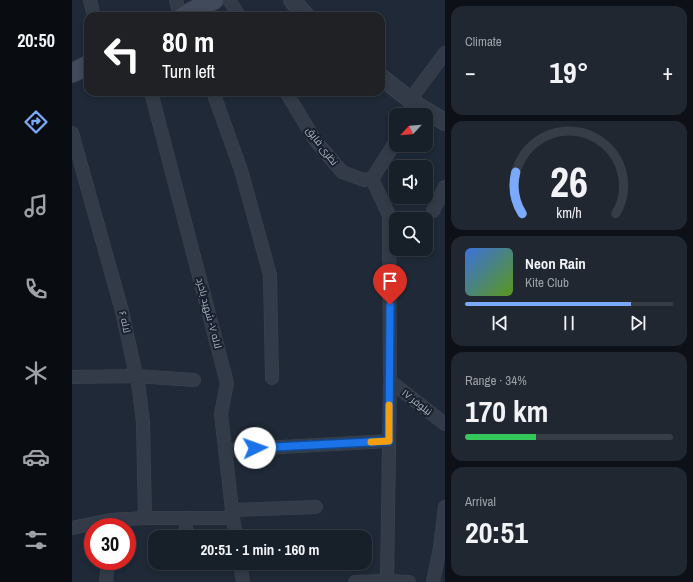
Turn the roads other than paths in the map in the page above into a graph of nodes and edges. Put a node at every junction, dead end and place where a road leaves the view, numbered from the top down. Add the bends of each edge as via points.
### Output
1 (90, 0) edge
2 (176, 0) edge
3 (214, 0) edge
4 (229, 0) edge
5 (292, 0) edge
6 (93, 12) edge
7 (180, 12) edge
8 (190, 12) edge
9 (236, 12) edge
10 (302, 12) edge
11 (445, 53) edge
12 (84, 67) edge
13 (72, 73) edge
14 (385, 81) edge
15 (152, 96) edge
16 (213, 96) edge
17 (288, 96) edge
18 (413, 107) edge
19 (445, 122) edge
20 (72, 132) edge
21 (389, 152) edge
22 (372, 179) junction
23 (445, 187) edge
24 (433, 211) dead end
25 (136, 376) junction
26 (72, 377) edge
27 (272, 378) dead end
28 (194, 380) dead end
29 (390, 380) junction
30 (445, 424) edge
31 (389, 441) junction
32 (225, 450) junction
33 (316, 507) dead end
34 (445, 507) edge
35 (232, 514) junction
36 (145, 518) junction
37 (186, 518) junction
38 (136, 520) edge
39 (84, 527) edge
40 (72, 528) edge
41 (186, 530) edge
42 (235, 530) edge
43 (442, 550) edge
44 (107, 570) edge
45 (241, 570) edge
46 (387, 581) edge
47 (106, 582) edge
48 (243, 582) edge
49 (355, 582) edge
50 (409, 582) edge
51 (433, 582) edge

1 - 6 street
2 - 7 street
3 - 8 main road
4 - 9 street
5 - 10 street
11 - 18 street
12 - 13 main road
14 - 18 street
15 - 32 street, لاله ۷- شهید باخرد via 227,384 221,414
16 - 27 street via 241,170 270,275
17 - 22 street, نظری فایق via 315,140 342,172 364,180
18 - 19 street
20 - 25 street, لاله ۶ via 122,311
21 - 22 street
22 - 29 street via 389,215
23 - 24 street
25 - 26 street
25 - 28 street
25 - 36 street, لاله ۶ via 143,422
29 - 30 street, نیلوفر ۱۷
29 - 31 street
31 - 32 street
31 - 46 street
32 - 35 street, لاله ۷- شهید باخرد
33 - 35 street
34 - 43 street
35 - 37 street
35 - 42 street, لاله ۷- شهید باخرد
36 - 37 street
36 - 38 street
37 - 41 street
39 - 40 street
43 - 51 street
44 - 47 street
45 - 48 street
46 - 49 street
46 - 50 street

